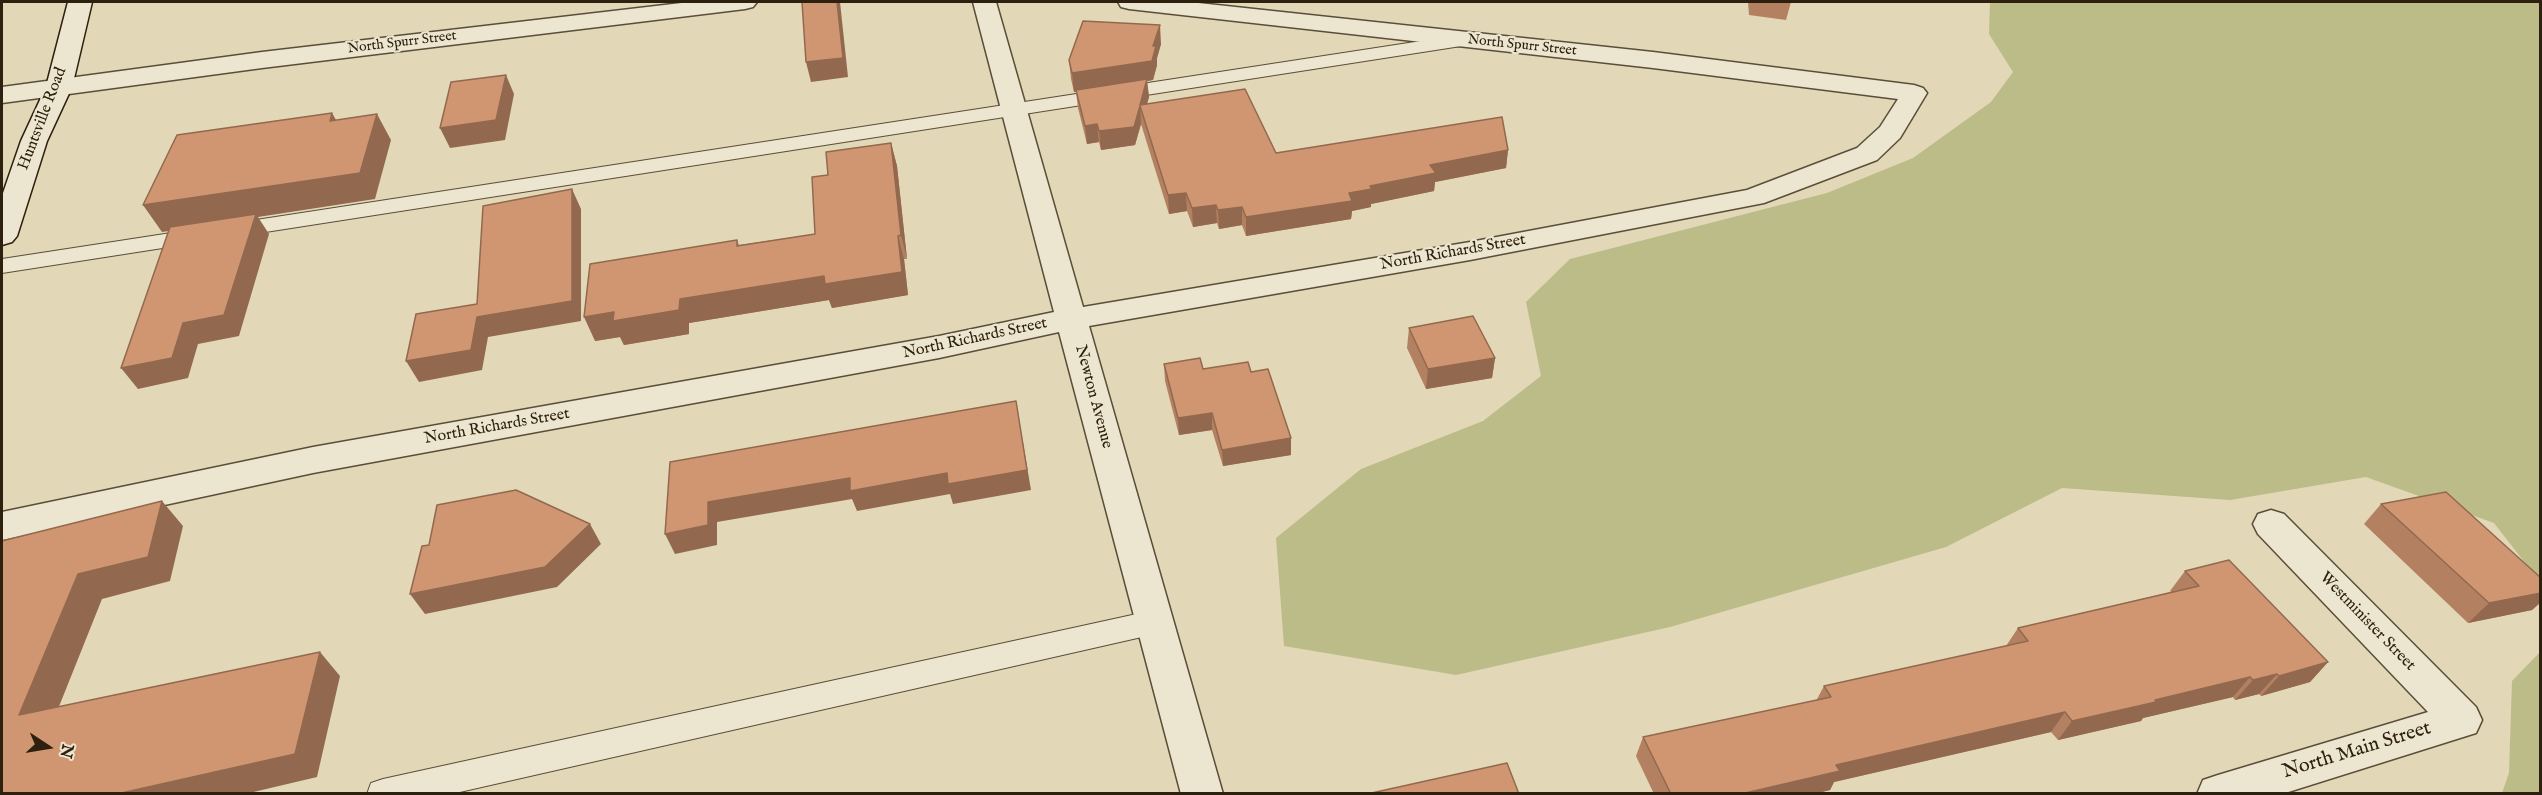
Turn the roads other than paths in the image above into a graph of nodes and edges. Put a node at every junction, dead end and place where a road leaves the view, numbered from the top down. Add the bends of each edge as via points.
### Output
1 (81, 2) edge
2 (745, 2) edge
3 (984, 2) edge
4 (1129, 2) edge
5 (1467, 40) junction
6 (59, 87) junction
7 (1914, 93) joint
8 (2, 95) edge
9 (1013, 110) junction
10 (2, 236) edge
11 (2, 266) edge
12 (1071, 319) junction
13 (2271, 524) dead end
14 (2, 526) edge
15 (1155, 622) junction
16 (2462, 720) joint
17 (383, 794) edge
18 (1202, 794) edge
19 (2218, 794) edge

1 - 6 street, Huntsville Road
2 - 6 street, North Spurr Street
3 - 9 street, Newton Avenue
4 - 5 street, North Spurr Street via 1377,20
5 - 7 street, North Spurr Street
5 - 9 lane
6 - 8 street, North Spurr Street
6 - 10 street, Huntsville Road via 34,141
7 - 12 street, North Richards Street via 1891,132 1867,154 1754,197 1470,251
9 - 11 lane
9 - 12 street, Newton Avenue
12 - 14 street, North Richards Street via 939,347 313,460
12 - 15 street, Newton Avenue
13 - 16 street, Westminister Street
15 - 17 lane
15 - 18 street, Newton Avenue
16 - 19 street, North Main Street

